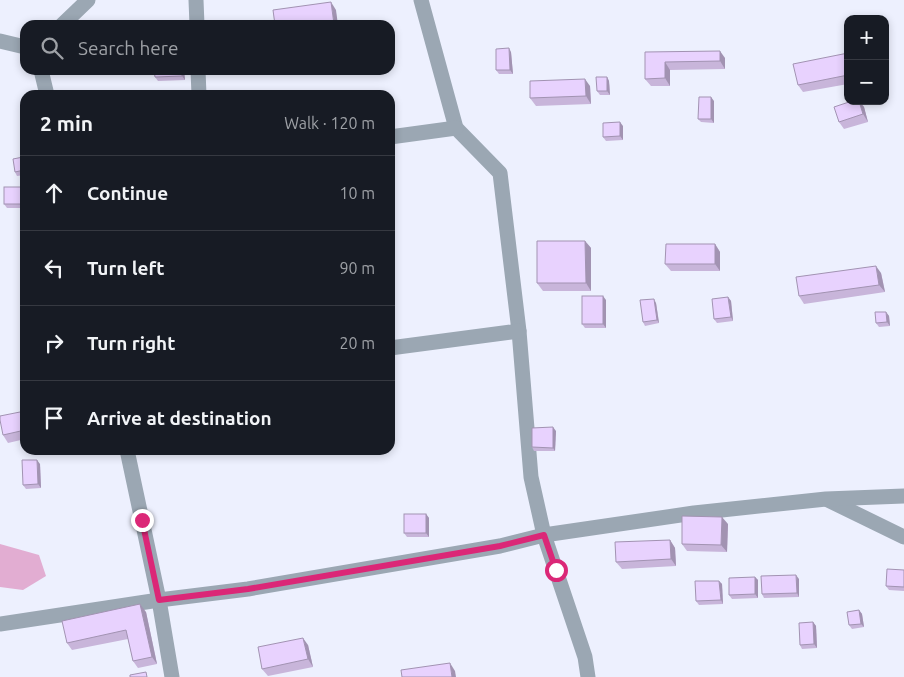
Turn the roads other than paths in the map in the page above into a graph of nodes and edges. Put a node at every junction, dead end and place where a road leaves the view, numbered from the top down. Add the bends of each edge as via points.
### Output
1 (88, 0) edge
2 (196, 0) edge
3 (421, 0) edge
4 (67, 20) edge
5 (197, 20) edge
6 (0, 41) edge
7 (20, 46) edge
8 (42, 75) edge
9 (198, 75) edge
10 (45, 90) edge
11 (199, 90) edge
12 (456, 128) junction
13 (395, 136) edge
14 (519, 331) junction
15 (395, 347) edge
16 (127, 455) edge
17 (904, 496) edge
18 (826, 500) junction
19 (544, 535) junction
20 (904, 537) edge
21 (159, 600) junction
22 (0, 624) edge
23 (172, 677) edge
24 (588, 677) edge

1 - 4 street
2 - 5 street
3 - 12 street
6 - 7 street
8 - 10 street
9 - 11 street
12 - 13 street
12 - 14 street via 500,173
14 - 15 street
14 - 19 street via 532,477
16 - 21 street
17 - 18 street
18 - 19 street via 694,513
18 - 20 street
19 - 21 street via 500,546 248,589
19 - 24 street via 585,656
21 - 22 street
21 - 23 street

